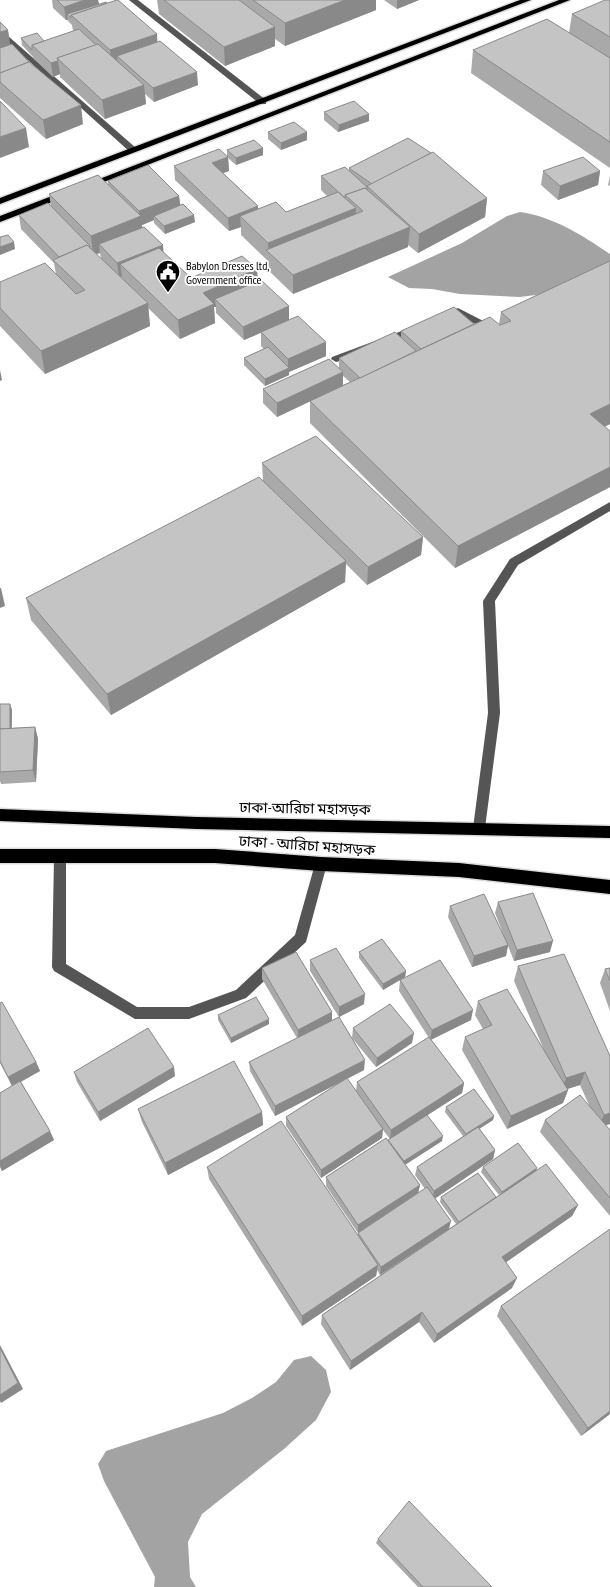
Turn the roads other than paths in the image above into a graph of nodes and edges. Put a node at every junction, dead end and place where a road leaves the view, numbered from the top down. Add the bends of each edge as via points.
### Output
1 (133, 0) edge
2 (527, 0) edge
3 (566, 0) edge
4 (0, 31) edge
5 (263, 102) junction
6 (133, 150) junction
7 (81, 188) edge
8 (72, 191) edge
9 (0, 201) edge
10 (0, 219) edge
11 (490, 328) edge
12 (336, 359) dead end
13 (610, 506) edge
14 (0, 815) edge
15 (479, 828) junction
16 (610, 832) edge
17 (0, 856) edge
18 (60, 857) junction
19 (321, 864) junction
20 (610, 888) edge

1 - 5 street
2 - 5 main road
3 - 7 main road
4 - 6 street
5 - 6 main road
6 - 9 main road
8 - 10 main road
11 - 12 street via 458,311
13 - 15 street via 514,562 489,601 494,713
14 - 15 highway, ঢাকা-আরিচা মহাসড়ক via 197,823
15 - 16 highway, ঢাকা-আরিচা মহাসড়ক
17 - 18 highway, ঢাকা - আরিচা মহাসড়ক
18 - 19 highway, ঢাকা - আরিচা মহাসড়ক via 214,856
18 - 19 street via 59,967 135,1013 189,1013 241,994 301,938
19 - 20 highway, ঢাকা - আরিচা মহাসড়ক via 459,870

